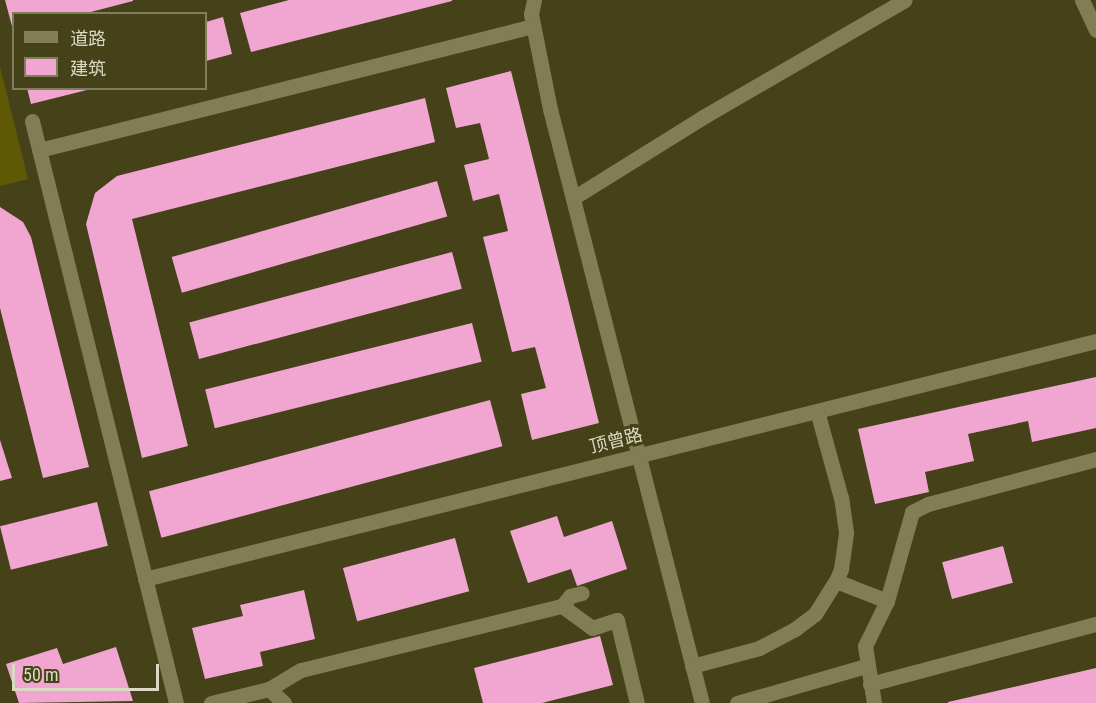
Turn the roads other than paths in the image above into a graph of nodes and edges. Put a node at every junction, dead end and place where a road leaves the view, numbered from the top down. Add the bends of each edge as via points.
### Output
1 (534, 0) edge
2 (905, 0) edge
3 (1082, 0) edge
4 (533, 26) junction
5 (1096, 30) edge
6 (32, 121) dead end
7 (39, 150) junction
8 (573, 198) junction
9 (1096, 340) edge
10 (817, 411) junction
11 (639, 455) junction
12 (1096, 459) edge
13 (145, 579) junction
14 (836, 581) junction
15 (582, 593) dead end
16 (887, 601) junction
17 (562, 606) junction
18 (1096, 624) edge
19 (693, 666) junction
20 (866, 666) junction
21 (870, 684) junction
22 (269, 689) junction
23 (176, 703) edge
24 (211, 703) edge
25 (284, 703) edge
26 (637, 703) edge
27 (702, 703) edge
28 (737, 703) edge
29 (874, 703) edge

1 - 4 street
2 - 8 street
3 - 5 street
4 - 7 street
4 - 8 street
6 - 7 street
7 - 13 street
8 - 11 street
9 - 10 street, 顶曾路
10 - 11 street, 顶曾路
10 - 14 street via 841,498 846,532
11 - 13 street, 顶曾路
11 - 19 street
12 - 16 street via 928,504 912,512
13 - 23 street
14 - 16 street
14 - 19 street via 815,614 795,629 759,648
15 - 17 street via 570,596
16 - 20 street via 865,646
17 - 22 street via 301,670
17 - 26 street via 592,628 617,620
18 - 21 street
19 - 27 street
20 - 21 street
20 - 28 street
21 - 29 street
22 - 24 street
22 - 25 street

